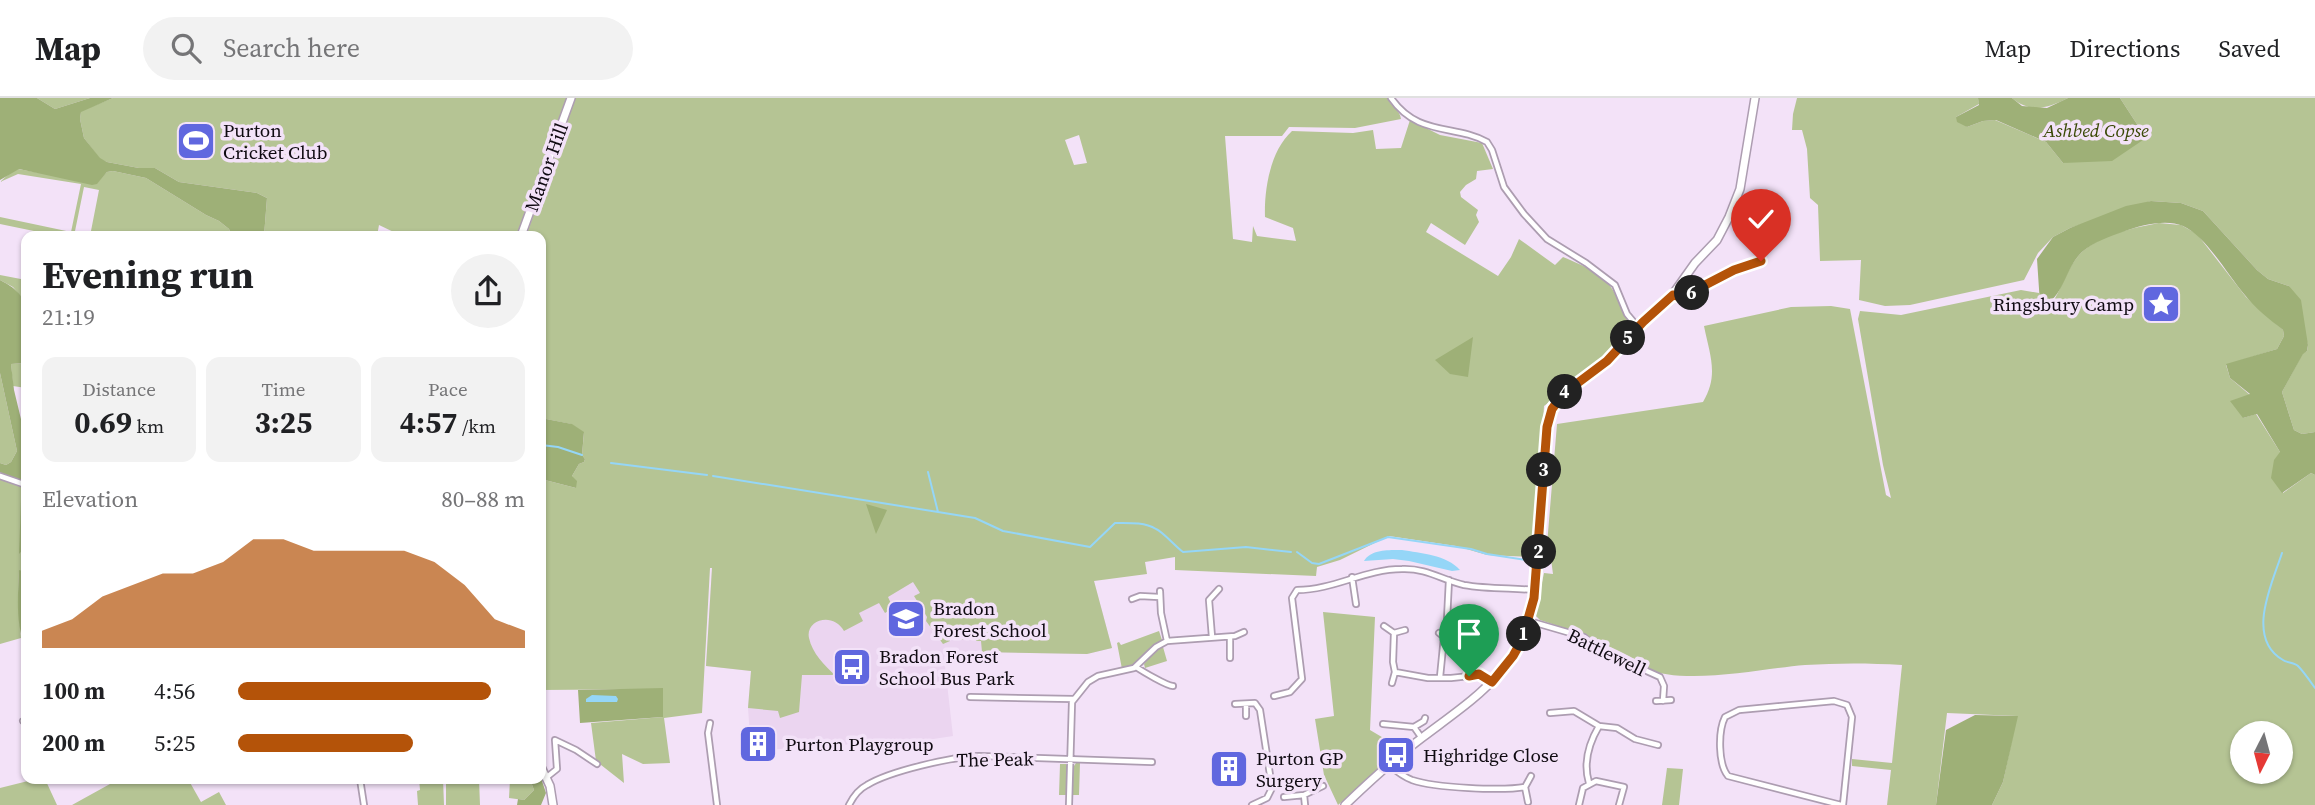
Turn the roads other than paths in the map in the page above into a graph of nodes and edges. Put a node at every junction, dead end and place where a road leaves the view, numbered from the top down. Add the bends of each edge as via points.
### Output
1 (571, 98) edge
2 (1391, 98) edge
3 (1755, 98) edge
4 (523, 231) edge
5 (1761, 261) dead end
6 (1673, 295) junction
7 (1638, 327) junction
8 (0, 476) edge
9 (21, 483) edge
10 (1352, 577) junction
11 (1449, 580) junction
12 (1219, 589) dead end
13 (1535, 590) junction
14 (1132, 599) dead end
15 (1356, 604) dead end
16 (1447, 618) dead end
17 (1529, 621) junction
18 (1384, 626) dead end
19 (1405, 629) dead end
20 (1244, 632) dead end
21 (1394, 633) junction
22 (1439, 633) dead end
23 (1451, 633) dead end
24 (1212, 637) junction
25 (1230, 637) junction
26 (1444, 637) junction
27 (1167, 641) junction
28 (1231, 658) dead end
29 (1136, 667) junction
30 (1395, 672) junction
31 (1440, 678) junction
32 (1492, 682) junction
33 (1392, 683) dead end
34 (1173, 686) dead end
35 (1274, 695) dead end
36 (970, 697) dead end
37 (1073, 699) junction
38 (1671, 700) dead end
39 (1656, 701) dead end
40 (1663, 701) junction
41 (1235, 704) dead end
42 (1246, 704) junction
43 (1556, 706) dead end
44 (1558, 712) junction
45 (1550, 713) dead end
46 (1246, 716) dead end
47 (1425, 718) dead end
48 (710, 723) dead end
49 (1382, 724) dead end
50 (1599, 726) junction
51 (1414, 727) junction
52 (1422, 738) junction
53 (1655, 743) dead end
54 (1071, 760) junction
55 (1152, 762) dead end
56 (597, 764) dead end
57 (1388, 765) junction
58 (1531, 776) dead end
59 (547, 777) joint
60 (1589, 783) junction
61 (361, 784) edge
62 (1323, 786) dead end
63 (1525, 787) junction
64 (1304, 795) junction
65 (1284, 797) dead end
66 (1528, 802) dead end
67 (364, 805) edge
68 (553, 805) edge
69 (717, 805) edge
70 (849, 805) edge
71 (1069, 805) edge
72 (1252, 805) edge
73 (1305, 805) edge
74 (1345, 805) edge
75 (1579, 805) edge
76 (1619, 805) edge
77 (1842, 805) edge

1 - 4 street, Manor Hill
2 - 7 street via 1428,126 1488,142 1504,187 1524,215 1547,239 1615,285
3 - 6 street via 1735,205 1722,231
5 - 6 street via 1682,297
6 - 7 street
7 - 13 street via 1552,409
8 - 9 street
10 - 11 street via 1404,569
10 - 15 street
10 - 35 street via 1293,594 1301,679 1290,692
11 - 13 street via 1474,587
11 - 16 street
12 - 24 street via 1209,600
13 - 17 street
14 - 27 street via 1159,594
17 - 32 street via 1518,648
17 - 40 street, Battlewell via 1584,637 1598,649 1660,677
18 - 21 street
19 - 21 street
20 - 25 street
21 - 30 street
22 - 26 street
23 - 26 street
24 - 25 street
24 - 27 street
25 - 28 street
26 - 31 street
27 - 29 street
29 - 34 street
29 - 37 street via 1098,676
30 - 31 street
30 - 33 street
31 - 32 street via 1479,674
32 - 52 street
36 - 37 street
37 - 54 street
38 - 40 street, Battlewell
39 - 40 street, Battlewell
41 - 42 street
42 - 46 street
42 - 72 street via 1260,707 1272,788 1267,798
43 - 44 street
44 - 45 street
44 - 50 street via 1574,711
47 - 51 street
48 - 69 street
49 - 51 street
50 - 53 street
50 - 60 street via 1588,752
51 - 52 street
52 - 57 street
54 - 55 street, The Peak
54 - 70 street, The Peak via 979,756 941,761 870,783
54 - 71 street
56 - 59 street via 555,740 557,769
57 - 63 street via 1420,782 1464,788
57 - 74 street
58 - 63 street
59 - 68 street
60 - 75 street
60 - 76 street via 1623,787
61 - 67 street
62 - 64 street
63 - 66 street
64 - 65 street
64 - 73 street
77 - 77 street via 1852,720 1844,703 1740,710 1725,717 1722,764 1728,776

